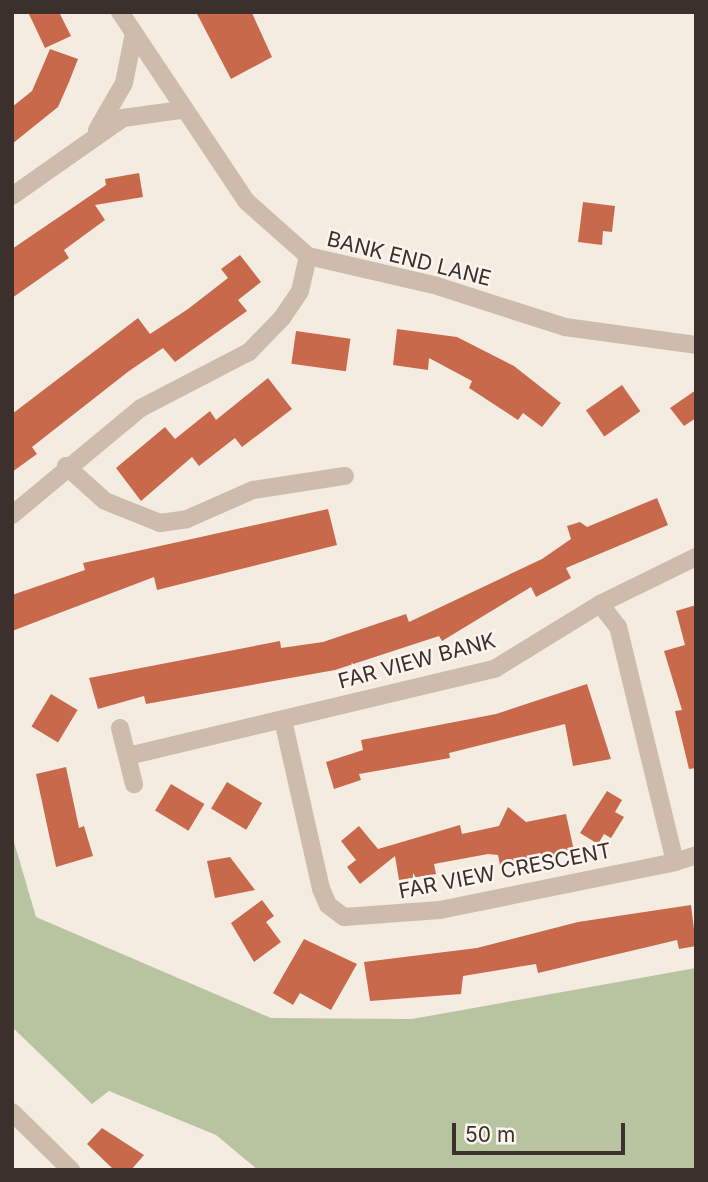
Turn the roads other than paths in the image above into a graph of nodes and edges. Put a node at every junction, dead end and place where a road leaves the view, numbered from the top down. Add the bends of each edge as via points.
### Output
1 (120, 12) edge
2 (134, 33) junction
3 (181, 110) junction
4 (91, 139) junction
5 (12, 196) edge
6 (309, 256) junction
7 (696, 345) edge
8 (66, 466) junction
9 (345, 476) dead end
10 (12, 515) edge
11 (696, 557) edge
12 (600, 604) junction
13 (283, 720) junction
14 (120, 729) dead end
15 (128, 756) junction
16 (134, 785) dead end
17 (696, 855) edge
18 (675, 862) junction
19 (12, 1112) edge
20 (71, 1170) edge

1 - 2 street, BANK END LANE
2 - 3 street, BANK END LANE
2 - 4 street via 124,83
3 - 4 street via 123,118
3 - 6 street, BANK END LANE via 246,201
4 - 5 street
6 - 7 street, BANK END LANE via 434,285 565,327
6 - 8 street via 288,309 249,352 141,408
8 - 9 street via 105,500 160,523 187,519 253,490
8 - 10 street
11 - 12 street, FAR VIEW BANK
12 - 13 street, FAR VIEW BANK via 496,668
12 - 18 street via 618,627
13 - 15 street, FAR VIEW BANK
13 - 18 street, FAR VIEW CRESCENT via 321,889 344,917 440,911
14 - 15 street
15 - 16 street
17 - 18 street, FAR VIEW CRESCENT
19 - 20 street

